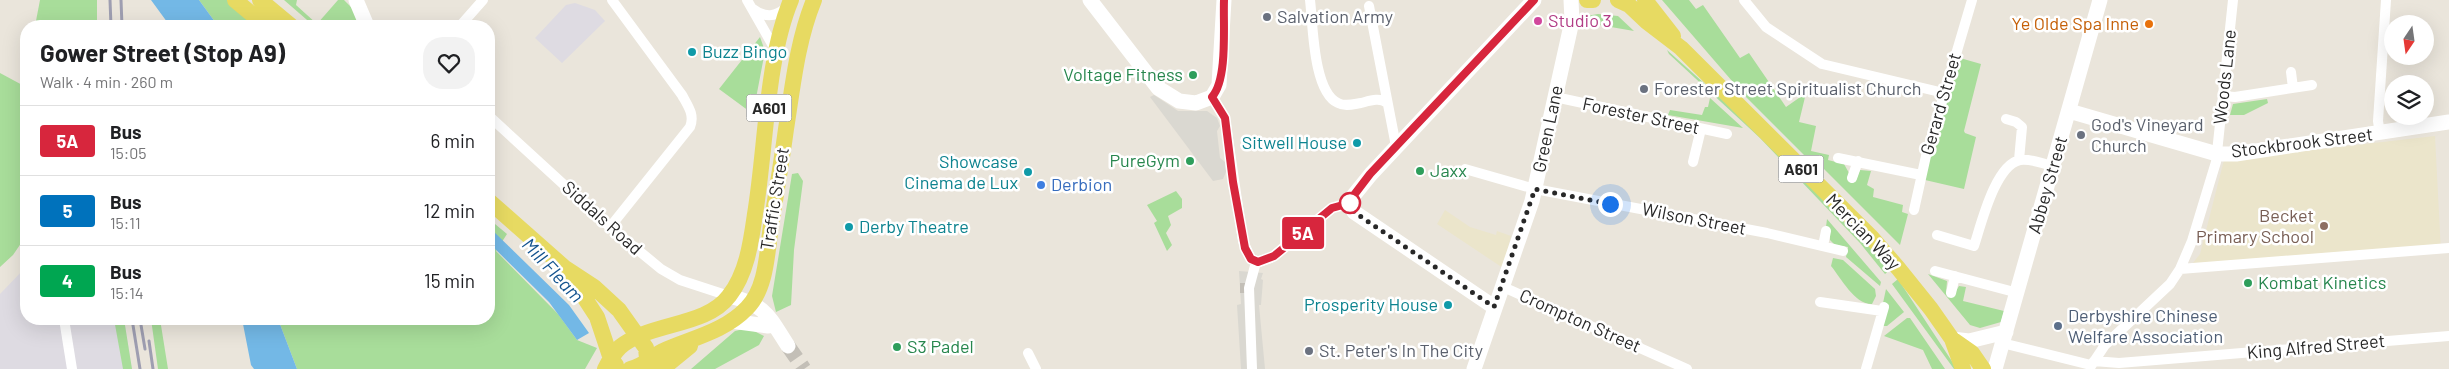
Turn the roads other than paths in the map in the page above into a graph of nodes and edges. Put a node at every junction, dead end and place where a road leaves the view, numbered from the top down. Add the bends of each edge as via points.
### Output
1 (235, 0) edge
2 (260, 0) edge
3 (356, 0) edge
4 (483, 0) edge
5 (612, 0) edge
6 (814, 0) edge
7 (1090, 0) edge
8 (1224, 0) edge
9 (1310, 0) edge
10 (1534, 0) edge
11 (1571, 0) edge
12 (1586, 0) edge
13 (1593, 0) edge
14 (1618, 0) edge
15 (1645, 0) edge
16 (1744, 0) edge
17 (1972, 0) edge
18 (2100, 0) edge
19 (2233, 0) edge
20 (2386, 0) edge
21 (790, 3) edge
22 (750, 4) edge
23 (1369, 6) dead end
24 (259, 20) edge
25 (284, 20) edge
26 (364, 20) edge
27 (465, 20) edge
28 (1681, 48) junction
29 (777, 54) junction
30 (2291, 72) dead end
31 (2312, 85) dead end
32 (2293, 88) junction
33 (1944, 93) junction
34 (2223, 96) junction
35 (1212, 97) junction
36 (1555, 97) junction
37 (1387, 103) junction
38 (2069, 111) junction
39 (2006, 119) dead end
40 (495, 122) edge
41 (2449, 122) edge
42 (1701, 129) junction
43 (1727, 134) dead end
44 (2380, 134) junction
45 (1396, 146) junction
46 (2217, 154) junction
47 (1838, 158) dead end
48 (2019, 160) junction
49 (1858, 161) junction
50 (1692, 162) dead end
51 (2054, 166) junction
52 (1465, 169) dead end
53 (1921, 175) junction
54 (1852, 178) dead end
55 (1535, 189) junction
56 (1350, 203) junction
57 (495, 206) edge
58 (1914, 210) dead end
59 (610, 227) junction
60 (1826, 231) dead end
61 (1936, 235) dead end
62 (1824, 246) junction
63 (2449, 248) edge
64 (1843, 251) dead end
65 (1258, 262) junction
66 (565, 268) junction
67 (2180, 269) junction
68 (1935, 271) dead end
69 (1955, 276) junction
70 (1501, 286) junction
71 (1950, 293) dead end
72 (2018, 293) junction
73 (730, 296) junction
74 (1820, 302) dead end
75 (750, 305) junction
76 (1494, 307) junction
77 (626, 319) junction
78 (731, 321) junction
79 (65, 325) edge
80 (665, 326) junction
81 (768, 326) junction
82 (2449, 336) edge
83 (639, 337) junction
84 (2004, 338) junction
85 (1952, 339) junction
86 (605, 342) junction
87 (1028, 353) dead end
88 (608, 364) edge
89 (2091, 365) edge
90 (653, 366) edge
91 (72, 369) edge
92 (593, 369) edge
93 (629, 369) edge
94 (1036, 369) edge
95 (1252, 369) edge
96 (1474, 369) edge
97 (1687, 369) edge
98 (1866, 369) edge
99 (1962, 369) edge
100 (1983, 369) edge
101 (1995, 369) edge

1 - 24 main road
2 - 25 main road
3 - 26 street
4 - 27 street
5 - 59 street via 682,96 691,110 692,119 688,130
6 - 75 main road, Traffic Street / A601 via 796,60 760,288
7 - 35 street via 1158,88 1186,103 1200,103
8 - 35 street via 1222,73
9 - 37 street via 1319,69 1331,98 1342,105 1380,99
10 - 45 street
11 - 36 street, Green Lane via 1572,21
12 - 13 main road
14 - 28 main road, Mercian Way / A601 via 1629,5
15 - 28 main road, Mercian Way / A601
16 - 33 street via 1766,26 1822,64
17 - 33 street, Gerard Street
18 - 38 street, Abbey Street
19 - 34 street, Woods Lane
20 - 44 street
21 - 22 street via 781,12 770,16 762,15
21 - 29 main road, Traffic Street / A601
22 - 29 street
23 - 37 street
28 - 85 main road, Mercian Way / A601 via 1872,238 1919,292
29 - 73 main road, Traffic Street / A601 via 750,246
30 - 32 street
31 - 32 street
32 - 34 street
33 - 53 street, Gerard Street
34 - 46 street, Woods Lane
35 - 65 street via 1225,118 1243,241 1248,256
36 - 42 street, Forester Street
36 - 55 street, Green Lane
37 - 45 street
38 - 46 street, Stockbrook Street
38 - 51 street, Abbey Street
39 - 48 street via 2022,128
40 - 59 street, Siddals Road
41 - 44 street, Stockbrook Street
42 - 43 street, Forester Street
42 - 50 street
44 - 46 street, Stockbrook Street
45 - 56 street via 1361,185
46 - 67 street, Woods Lane via 2202,214
47 - 49 street
48 - 51 street
48 - 61 street via 2002,174 1992,193 1974,246
49 - 53 street
49 - 54 street
51 - 72 street, Abbey Street
52 - 55 street, Wilson Street
53 - 58 street, Gerard Street
55 - 62 street, Wilson Street
55 - 70 street, Green Lane
56 - 65 street via 1332,208 1274,256
56 - 76 street via 1354,212
57 - 66 main road
59 - 73 street, Siddals Road via 670,275
60 - 62 street
62 - 64 street, Wilson Street
63 - 67 street
65 - 95 street via 1249,288
66 - 77 main road via 594,287
66 - 86 main road via 596,317
67 - 89 street, Woods Lane via 2163,291 2105,345
68 - 69 street
69 - 71 street
69 - 72 street
70 - 76 street, Green Lane
70 - 97 street, Crompton Street
72 - 84 street, Abbey Street
73 - 75 street, Siddals Road
73 - 80 main road, Traffic Street / A601 via 702,315
74 - 98 street via 1883,309
75 - 78 main road, Traffic Street / A601
75 - 81 street
75 - 81 street via 773,320 784,340
76 - 96 street, Green Lane
77 - 80 main road via 639,324
77 - 83 main road
78 - 81 street
78 - 90 main road, Traffic Street / A601 via 662,352
79 - 91 street
80 - 83 main road, A601
82 - 89 street, King Alfred Street
83 - 88 main road, A601 via 620,348
83 - 90 main road
84 - 85 street
84 - 89 street, King Alfred Street
84 - 101 street, Abbey Street
85 - 99 main road, Mercian Way / A601
85 - 100 main road, Mercian Way / A601 via 1972,353
86 - 88 main road
86 - 92 main road
87 - 94 street
88 - 93 main road
90 - 93 main road, Traffic Street

